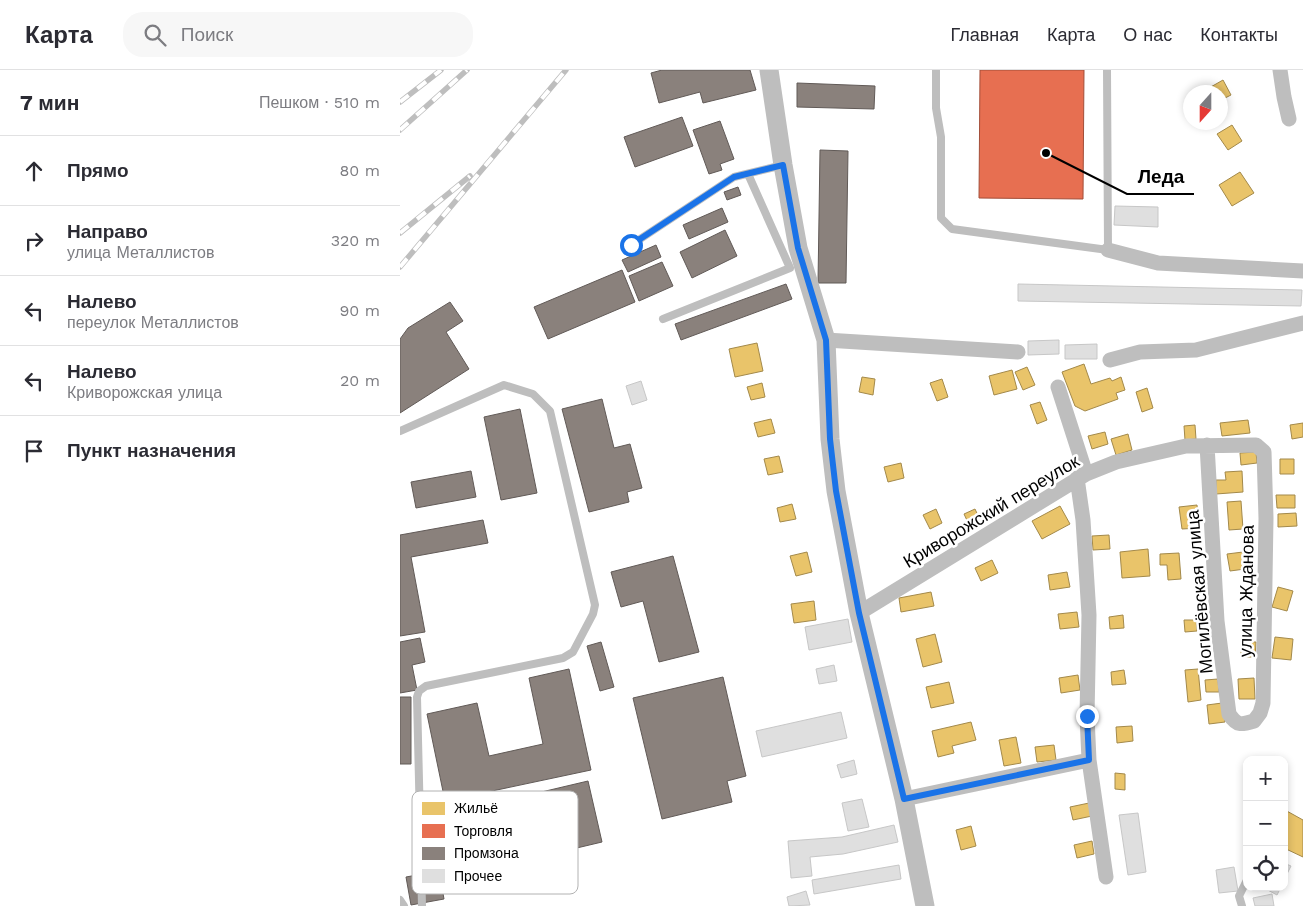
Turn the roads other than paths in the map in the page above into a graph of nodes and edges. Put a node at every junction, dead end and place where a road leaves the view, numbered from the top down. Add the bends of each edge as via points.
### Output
1 (769, 70) edge
2 (936, 70) edge
3 (1107, 70) edge
4 (1280, 70) edge
5 (1289, 119) dead end
6 (783, 165) junction
7 (748, 174) junction
8 (631, 245) dead end
9 (1108, 250) junction
10 (1303, 271) edge
11 (663, 319) dead end
12 (1303, 323) edge
13 (826, 340) junction
14 (1018, 352) dead end
15 (1110, 360) dead end
16 (1058, 387) dead end
17 (400, 430) edge
18 (1207, 445) junction
19 (1264, 452) joint
20 (1081, 476) junction
21 (859, 613) junction
22 (1247, 723) joint
23 (1089, 760) junction
24 (419, 791) edge
25 (904, 799) junction
26 (1106, 878) dead end
27 (1243, 889) edge
28 (400, 900) edge
29 (404, 906) edge
30 (926, 906) edge
31 (1242, 906) edge

1 - 6 street
2 - 9 lane via 936,108 941,137 941,218 952,229
3 - 9 lane
4 - 5 street
6 - 7 lane
6 - 13 street via 798,248
7 - 8 lane via 734,177
7 - 11 lane via 790,268
9 - 10 street via 1158,264
12 - 15 street via 1196,350 1140,352
13 - 14 street
13 - 21 street via 835,482
16 - 20 street
17 - 24 lane via 504,386 533,394 550,411 595,604 573,652 563,658 426,686 420,691 417,697
18 - 19 street, Криворожский переулок via 1256,444
18 - 20 street, Криворожский переулок via 1186,446 1116,462
18 - 22 street, Могилёвская улица via 1217,621 1229,714 1234,722
19 - 22 street, улица Жданова via 1263,703 1254,721
20 - 21 street, Криворожский переулок
20 - 23 street via 1089,615
21 - 25 street
23 - 25 street
23 - 26 street
25 - 30 street
27 - 31 lane via 1240,896
28 - 29 lane

